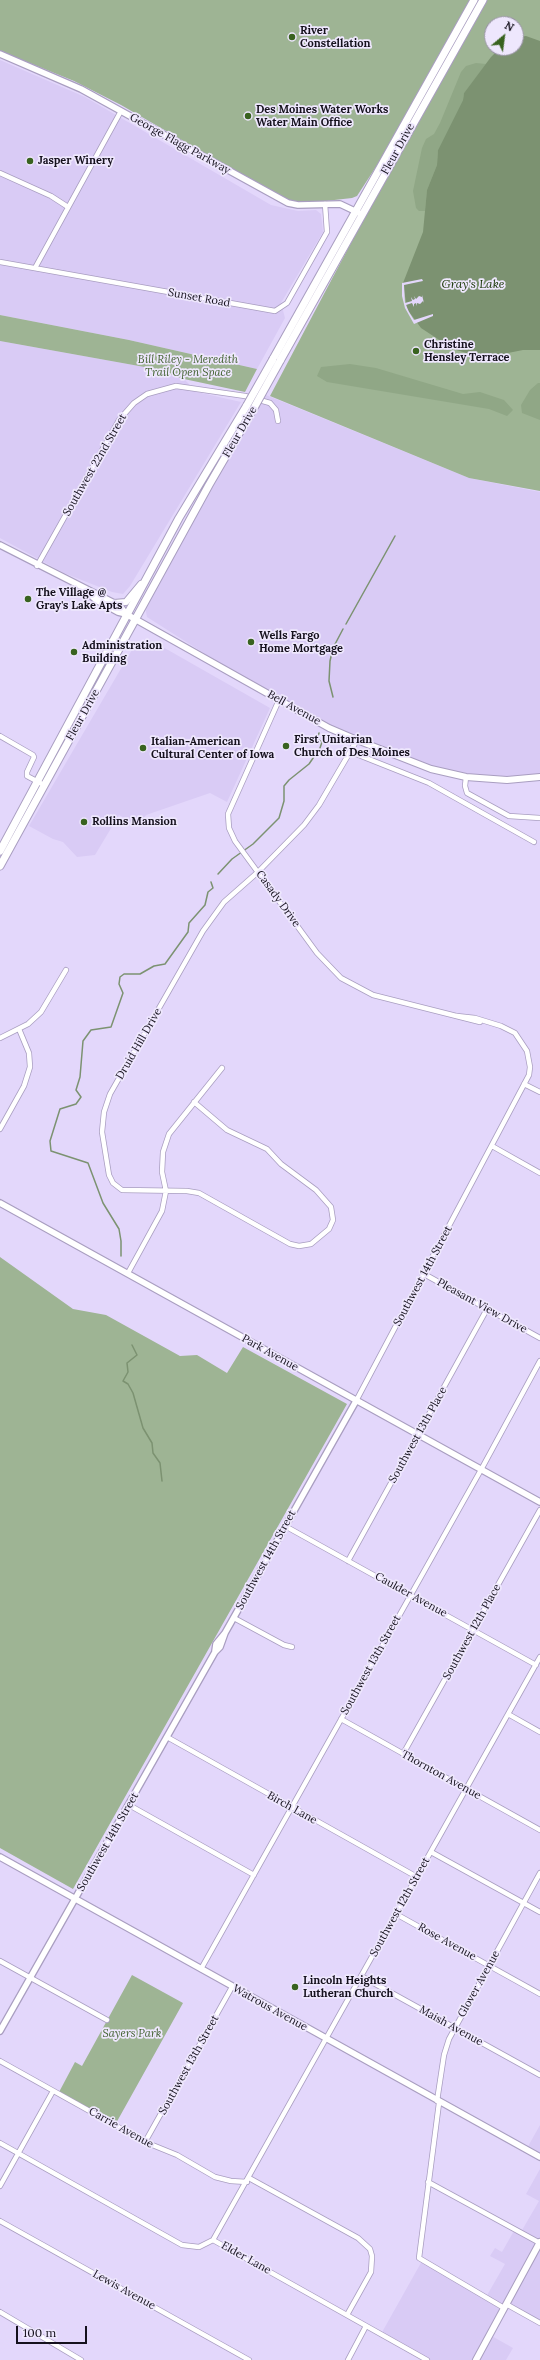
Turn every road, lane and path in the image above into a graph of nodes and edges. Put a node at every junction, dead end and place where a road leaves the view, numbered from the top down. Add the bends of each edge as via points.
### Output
1 (474, 0) edge
2 (483, 0) edge
3 (0, 54) edge
4 (121, 111) junction
5 (0, 173) edge
6 (324, 204) junction
7 (68, 207) junction
8 (355, 211) junction
9 (363, 215) junction
10 (0, 262) edge
11 (35, 268) junction
12 (277, 360) junction
13 (251, 405) junction
14 (278, 421) dead end
15 (0, 545) edge
16 (37, 566) junction
17 (146, 576) junction
18 (84, 589) junction
19 (114, 603) junction
20 (126, 614) junction
21 (135, 619) junction
22 (279, 700) junction
23 (0, 736) edge
24 (357, 740) junction
25 (351, 752) junction
26 (466, 776) junction
27 (540, 777) edge
28 (37, 782) junction
29 (44, 786) junction
30 (540, 818) edge
31 (534, 842) dead end
32 (0, 851) edge
33 (0, 866) edge
34 (258, 872) junction
35 (66, 970) dead end
36 (19, 1029) junction
37 (0, 1038) edge
38 (222, 1068) dead end
39 (524, 1084) junction
40 (540, 1092) edge
41 (194, 1102) junction
42 (0, 1129) edge
43 (492, 1146) junction
44 (540, 1172) edge
45 (166, 1191) junction
46 (0, 1203) edge
47 (128, 1273) junction
48 (424, 1274) junction
49 (487, 1309) junction
50 (540, 1338) edge
51 (540, 1361) edge
52 (356, 1401) junction
53 (418, 1435) junction
54 (481, 1469) junction
55 (540, 1502) edge
56 (540, 1510) edge
57 (285, 1526) junction
58 (348, 1561) junction
59 (411, 1595) junction
60 (234, 1618) junction
61 (473, 1630) junction
62 (292, 1647) dead end
63 (540, 1657) edge
64 (536, 1665) junction
65 (508, 1714) junction
66 (341, 1719) junction
67 (540, 1732) edge
68 (167, 1737) junction
69 (403, 1754) junction
70 (466, 1789) junction
71 (129, 1805) junction
72 (292, 1808) junction
73 (540, 1830) edge
74 (431, 1852) junction
75 (0, 1857) edge
76 (540, 1873) edge
77 (254, 1875) junction
78 (416, 1877) junction
79 (75, 1898) junction
80 (524, 1903) junction
81 (540, 1912) edge
82 (396, 1914) junction
83 (0, 1961) edge
84 (489, 1966) junction
85 (201, 1969) junction
86 (362, 1976) junction
87 (30, 1977) junction
88 (232, 1987) junction
89 (540, 1994) edge
90 (107, 2020) dead end
91 (454, 2027) junction
92 (0, 2031) edge
93 (326, 2039) junction
94 (0, 2061) edge
95 (540, 2075) edge
96 (53, 2091) junction
97 (438, 2102) junction
98 (145, 2142) junction
99 (0, 2143) edge
100 (18, 2153) junction
101 (540, 2157) edge
102 (248, 2180) junction
103 (428, 2182) junction
104 (0, 2186) edge
105 (0, 2221) edge
106 (213, 2240) junction
107 (540, 2243) edge
108 (505, 2306) junction
109 (0, 2312) edge
110 (347, 2315) junction
111 (540, 2323) edge
112 (366, 2326) junction
113 (81, 2360) edge
114 (249, 2360) edge
115 (348, 2360) edge
116 (427, 2360) edge
117 (476, 2360) edge

1 - 8 main road, Fleur Drive
2 - 9 main road, Fleur Drive
3 - 4 street, George Flagg Parkway via 59,78
4 - 6 street, George Flagg Parkway via 284,201 298,205
4 - 7 street
5 - 7 street via 51,196
6 - 8 street, George Flagg Parkway via 340,204
6 - 11 street, Sunset Road via 328,229 325,237 287,303 275,311
7 - 11 street
8 - 9 street, George Flagg Parkway
8 - 12 main road, Fleur Drive
9 - 12 main road, Fleur Drive
10 - 11 street, Sunset Road
12 - 13 main road, Fleur Drive, bridge
13 - 17 main road, Fleur Drive via 182,512
13 - 21 main road, Fleur Drive
14 - 16 street, Southwest 22nd Street via 273,406 256,398 176,386 147,394 134,403 119,420
15 - 16 street, Bell Avenue
16 - 18 street, Bell Avenue
17 - 19 main road via 129,599
17 - 20 main road, Fleur Drive
18 - 19 street, Bell Avenue
18 - 20 street, Bell Avenue via 96,600
19 - 20 street, Bell Avenue
20 - 21 main road, Bell Avenue
20 - 28 main road, Fleur Drive
21 - 22 main road, Bell Avenue
21 - 29 main road, Fleur Drive
22 - 24 main road, Bell Avenue
22 - 34 street, Casady Drive via 228,814 229,828
23 - 28 street via 34,757 26,772 27,776
24 - 25 street
24 - 26 main road, Bell Avenue via 431,769
25 - 31 street via 429,783
25 - 34 street, Druid Hill Drive via 304,825
26 - 27 main road, Bell Avenue via 507,780
26 - 30 street via 465,786 468,792 509,816
28 - 29 street
28 - 32 main road, Fleur Drive
29 - 33 main road, Fleur Drive
34 - 39 street, Casady Drive via 317,953 341,978 373,996 508,1029 523,1043 527,1052 530,1067
34 - 45 street, Druid Hill Drive via 224,902 203,931 105,1108 102,1141 113,1183 127,1191
35 - 36 street via 41,1012
36 - 37 street
36 - 42 street via 29,1053 30,1067 24,1086
38 - 41 street
39 - 40 street
39 - 43 street, Southwest 14th Street
41 - 45 street via 173,1128 164,1146 162,1165
41 - 45 street, Druid Hill Drive via 227,1130 267,1149 281,1164 316,1190 329,1204 333,1214 332,1225 311,1244 299,1246 290,1244 199,1193
43 - 44 street
43 - 48 street, Southwest 14th Street
45 - 47 street via 162,1211
46 - 47 street, Park Avenue
47 - 52 street, Park Avenue
48 - 49 street, Pleasant View Drive
48 - 52 street, Southwest 14th Street
49 - 50 street, Pleasant View Drive
49 - 53 street, Southwest 13th Place
51 - 54 street, Southwest 13th Street
52 - 53 street, Park Avenue
52 - 57 street, Southwest 14th Street
53 - 54 street, Park Avenue
53 - 58 street, Southwest 13th Place
54 - 55 street, Park Avenue
54 - 59 street, Southwest 13th Street
56 - 61 street, Southwest 12th Place
57 - 58 street, Caulder Avenue
57 - 60 street, Southwest 14th Street
58 - 59 street, Caulder Avenue
59 - 61 street, Caulder Avenue
59 - 66 street, Southwest 13th Street
60 - 62 street
60 - 68 street, Southwest 14th Street
61 - 64 street, Caulder Avenue
61 - 69 street, Southwest 12th Place
63 - 64 street, Southwest 12th Street
64 - 65 street, Southwest 12th Street
65 - 67 street
65 - 70 street, Southwest 12th Street
66 - 69 street, Thornton Avenue
66 - 72 street, Southwest 13th Street
68 - 71 street, Southwest 14th Street
68 - 72 street, Birch Lane
69 - 70 street, Thornton Avenue
70 - 73 street, Thornton Avenue
70 - 74 street, Southwest 12th Street
71 - 77 street
71 - 79 street, Southwest 14th Street
72 - 77 street, Southwest 13th Street
72 - 78 street, Birch Lane
74 - 78 street, Southwest 12th Street
74 - 80 street
75 - 79 street, Watrous Avenue
76 - 80 street, Glover Avenue
77 - 85 street, Southwest 13th Street
78 - 82 street, Southwest 12th Street
79 - 85 street, Watrous Avenue
79 - 87 street, Southwest 14th Street
80 - 81 street
80 - 84 street, Glover Avenue
82 - 84 street, Rose Avenue
82 - 86 street, Southwest 12th Street
83 - 87 street
84 - 89 street, Rose Avenue
84 - 91 street, Glover Avenue
85 - 88 street, Watrous Avenue
86 - 91 street, Maish Avenue
86 - 93 street, Southwest 12th Street
87 - 90 street
87 - 92 street, Southwest 14th Street
88 - 93 street, Watrous Avenue
88 - 98 street, Southwest 13th Street
91 - 95 street, Maish Avenue
91 - 97 street, Glover Avenue via 444,2055
93 - 97 street, Watrous Avenue
93 - 102 street, Southwest 12th Street
94 - 96 street, Carrie Avenue
96 - 98 street, Carrie Avenue
96 - 100 street
97 - 101 street, Watrous Avenue
97 - 103 street, Glover Avenue
98 - 102 street, Carrie Avenue via 177,2155 220,2179
99 - 100 street, Elder Lane
100 - 104 street
100 - 106 street, Elder Lane via 182,2245 199,2247
102 - 106 street, Southwest 12th Street
102 - 110 street, Carrie Avenue via 358,2238 370,2249 373,2264 367,2282
103 - 107 street
103 - 108 street, Glover Avenue via 418,2253 422,2261
105 - 114 street, Lewis Avenue
106 - 110 street, Elder Lane
107 - 108 main road
108 - 111 street
108 - 117 main road
109 - 113 street
110 - 112 street, Elder Lane
112 - 115 street
112 - 116 street, Elder Lane

